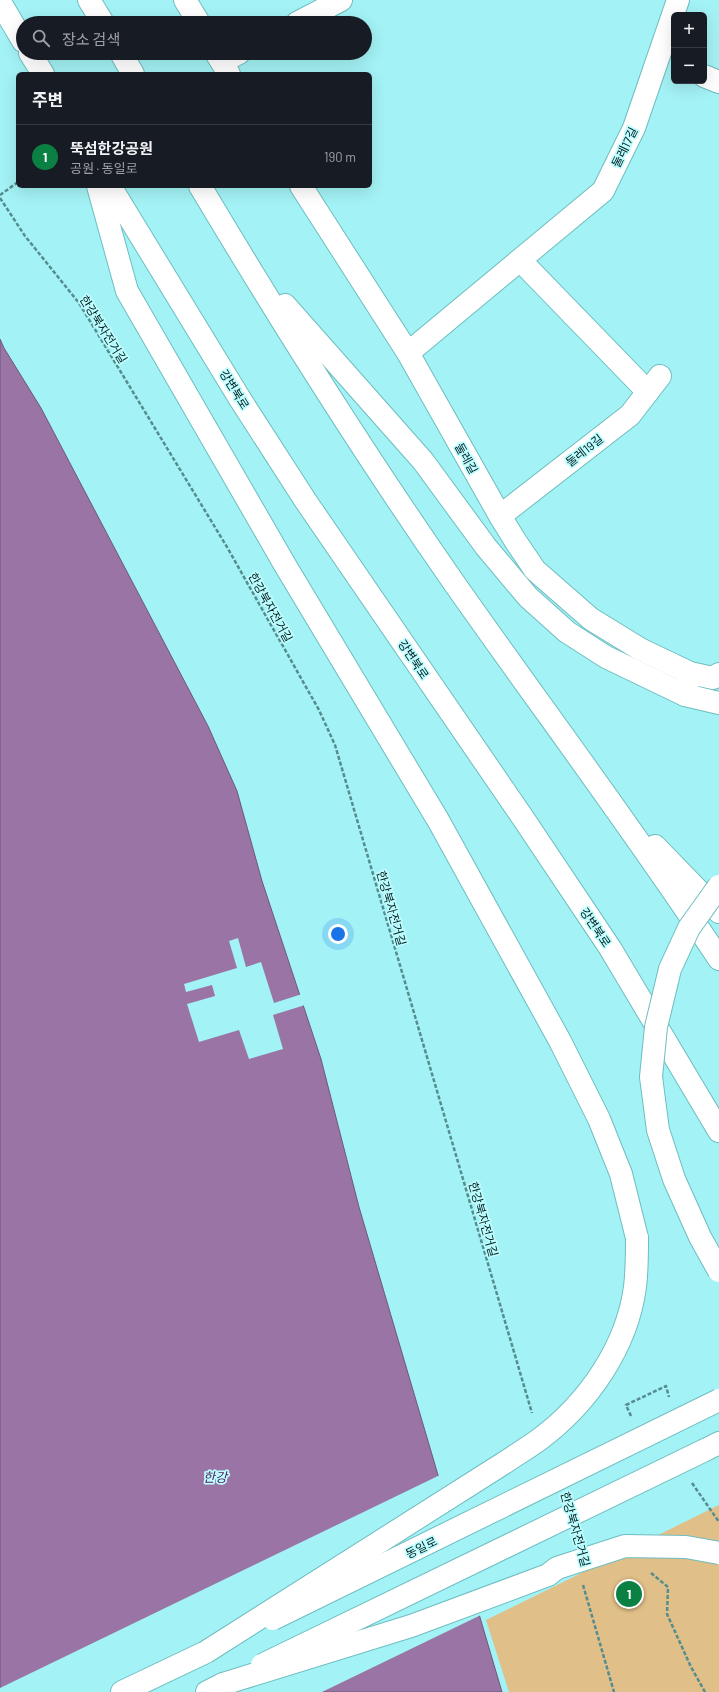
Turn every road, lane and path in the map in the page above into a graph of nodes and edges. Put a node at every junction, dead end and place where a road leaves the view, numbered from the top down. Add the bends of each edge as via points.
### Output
1 (89, 0) edge
2 (185, 0) edge
3 (341, 0) edge
4 (678, 0) edge
5 (0, 2) edge
6 (99, 16) edge
7 (195, 16) edge
8 (310, 16) edge
9 (16, 28) edge
10 (666, 59) edge
11 (34, 60) edge
12 (125, 60) edge
13 (42, 72) edge
14 (132, 72) edge
15 (707, 77) edge
16 (719, 82) edge
17 (16, 183) edge
18 (99, 188) edge
19 (111, 188) edge
20 (201, 188) edge
21 (302, 188) edge
22 (0, 195) edge
23 (0, 198) edge
24 (241, 256) junction
25 (520, 260) junction
26 (408, 353) junction
27 (500, 516) junction
28 (690, 673) junction
29 (719, 674) edge
30 (685, 695) junction
31 (719, 703) edge
32 (605, 793) junction
33 (719, 886) edge
34 (719, 912) edge
35 (719, 959) edge
36 (719, 1131) edge
37 (719, 1271) edge
38 (719, 1400) edge
39 (533, 1417) dead end
40 (719, 1443) edge
41 (719, 1553) edge
42 (651, 1573) dead end
43 (580, 1577) dead end
44 (206, 1652) junction
45 (215, 1688) edge
46 (122, 1692) edge
47 (614, 1692) edge
48 (705, 1692) edge

1 - 6 main road
2 - 7 main road
3 - 8 main road
4 - 10 main road, 둘레17길
5 - 9 main road
10 - 25 main road, 둘레17길 via 603,191
11 - 13 main road
12 - 14 main road
15 - 16 main road
17 - 22 path
18 - 44 main road, bridge via 127,291 285,565 438,820 560,1041 599,1119 621,1174 637,1238 635,1288 620,1340 591,1389 569,1414 540,1439 504,1463
19 - 36 main road, 강변북로 via 305,500 610,948
20 - 24 main road
21 - 26 main road, 둘레길
23 - 39 path, 한강북자전거길 via 25,236 79,303 227,547 319,710 335,745
24 - 30 main road via 423,461 486,547 528,597 567,632 606,657
24 - 32 main road via 358,442 452,580
25 - 26 main road, 둘레17길
25 - 27 main road, 둘레19길 via 654,384 630,415
26 - 27 main road, 둘레길
27 - 28 main road, 둘레길 via 535,570 592,619 640,649
28 - 29 main road via 713,678
28 - 30 main road
30 - 31 main road
32 - 34 main road
32 - 35 main road
33 - 37 main road, bridge via 690,928 670,969 656,1027 651,1077 658,1130 674,1179 700,1237
38 - 44 main road, 동일로, bridge
40 - 45 main road, bridge
41 - 45 main road, bridge via 686,1547 624,1546 556,1568 548,1575 411,1626
42 - 48 path via 668,1587 667,1614
43 - 47 path, 한강북자전거길
44 - 46 main road, 동일로

